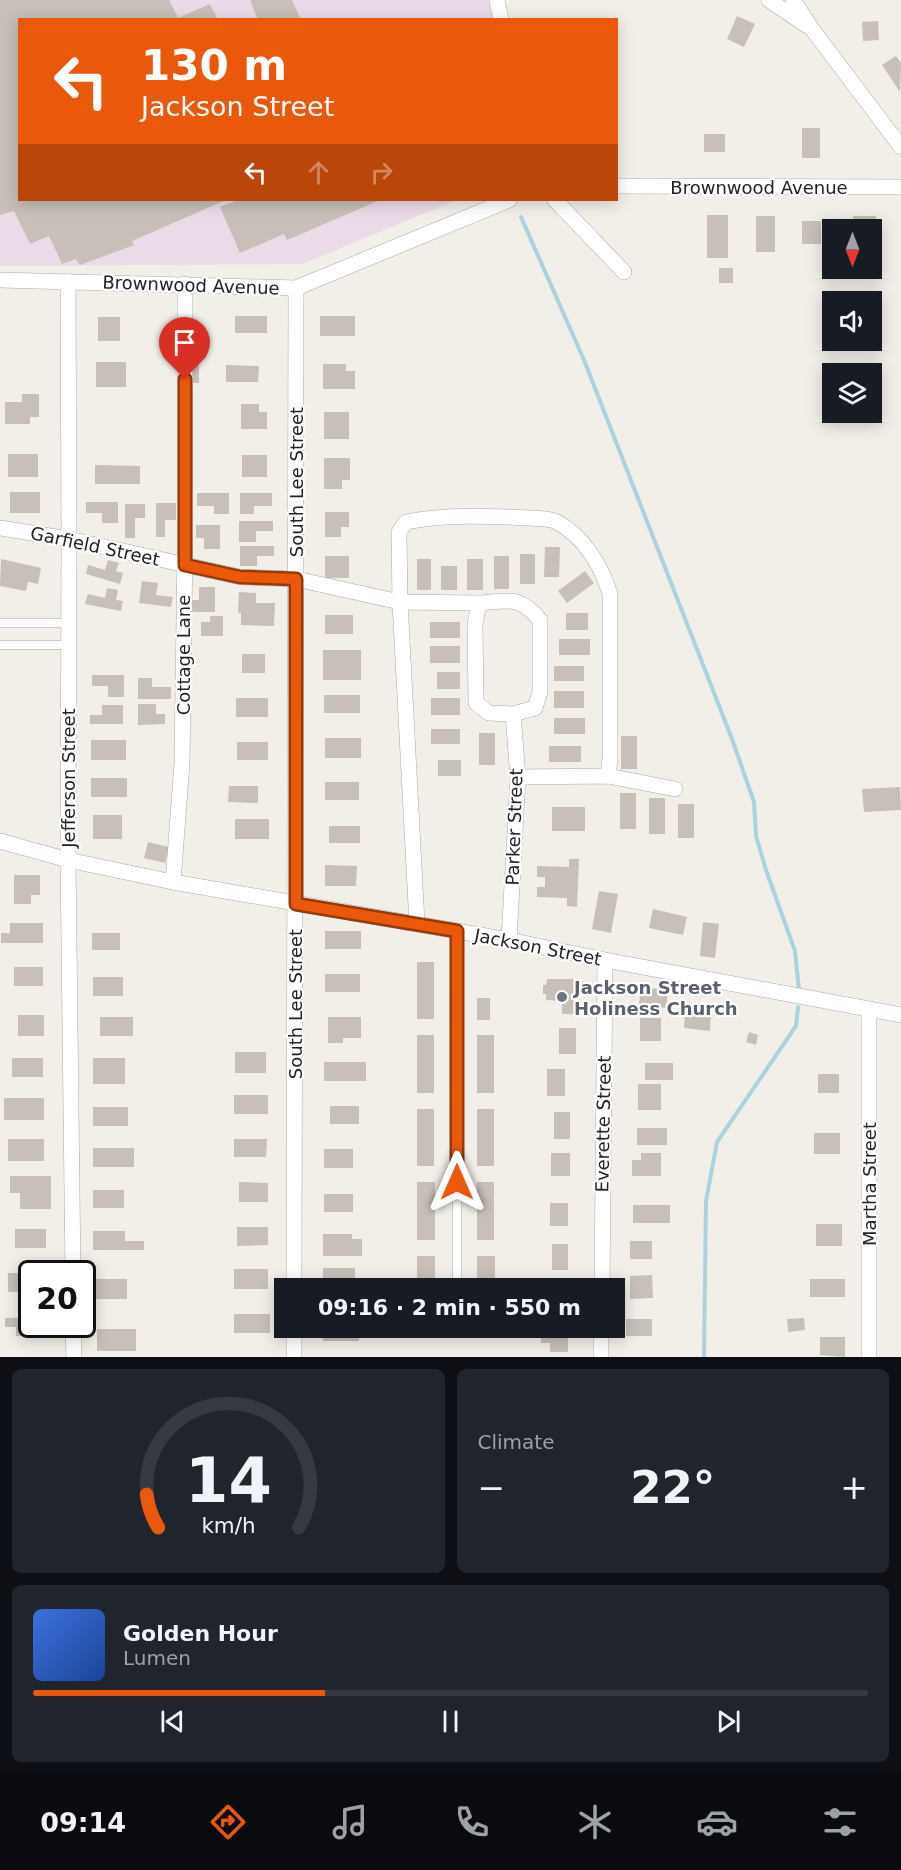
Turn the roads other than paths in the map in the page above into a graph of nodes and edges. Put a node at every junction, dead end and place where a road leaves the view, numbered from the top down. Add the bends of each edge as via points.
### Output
1 (497, 0) edge
2 (769, 0) edge
3 (793, 0) edge
4 (501, 18) edge
5 (812, 29) junction
6 (901, 147) edge
7 (618, 186) edge
8 (901, 187) edge
9 (507, 201) edge
10 (556, 201) edge
11 (624, 272) dead end
12 (0, 280) edge
13 (68, 282) junction
14 (185, 284) junction
15 (296, 288) junction
16 (0, 528) edge
17 (69, 539) junction
18 (185, 565) junction
19 (296, 579) junction
20 (400, 602) junction
21 (479, 603) junction
22 (0, 623) edge
23 (69, 623) junction
24 (0, 645) edge
25 (69, 645) junction
26 (513, 714) junction
27 (608, 776) junction
28 (518, 777) junction
29 (675, 789) dead end
30 (0, 841) edge
31 (68, 860) junction
32 (173, 882) junction
33 (296, 904) junction
34 (417, 924) junction
35 (457, 931) junction
36 (509, 940) junction
37 (605, 960) junction
38 (869, 1010) junction
39 (901, 1015) edge
40 (73, 1260) edge
41 (294, 1278) edge
42 (457, 1278) edge
43 (602, 1278) edge
44 (73, 1338) edge
45 (294, 1338) edge
46 (601, 1338) edge
47 (74, 1357) edge
48 (294, 1357) edge
49 (601, 1357) edge
50 (869, 1357) edge

1 - 4 street
2 - 5 street
3 - 5 street
5 - 6 street
7 - 8 street, Brownwood Avenue
9 - 15 street, Brownwood Avenue
10 - 11 street
12 - 13 street, Brownwood Avenue
13 - 14 street, Brownwood Avenue
13 - 17 street, Jefferson Street
14 - 15 street, Brownwood Avenue
14 - 18 street, Cottage Lane
15 - 19 street, South Lee Street
16 - 17 street, Garfield Street
17 - 18 street, Garfield Street
17 - 23 street, Jefferson Street
18 - 19 street, Garfield Street via 240,577
18 - 32 street, Cottage Lane via 182,764
19 - 20 street, Garfield Street
19 - 33 street, South Lee Street
20 - 21 street, Garfield Street
20 - 27 street via 399,532 406,522 479,516 554,520 576,534 603,571 610,594
20 - 34 street
21 - 26 street via 476,702 489,713
21 - 26 street via 517,601 540,620 540,692 536,708
22 - 23 lane
23 - 25 street, Jefferson Street
24 - 25 lane
25 - 31 street, Jefferson Street
26 - 28 street, Parker Street
27 - 28 street
27 - 29 street
28 - 36 street, Parker Street
30 - 31 street, Jackson Street
31 - 32 street, Jackson Street
31 - 40 street, Jefferson Street
32 - 33 street, Jackson Street
33 - 34 street, Jackson Street
33 - 41 street, South Lee Street
34 - 35 street, Jackson Street
35 - 36 street, Jackson Street
35 - 42 lane
36 - 37 street, Jackson Street
37 - 38 street, Jackson Street
37 - 43 street, Everette Street
38 - 39 street, Jackson Street
38 - 50 street, Martha Street
44 - 47 street
45 - 48 street
46 - 49 street

